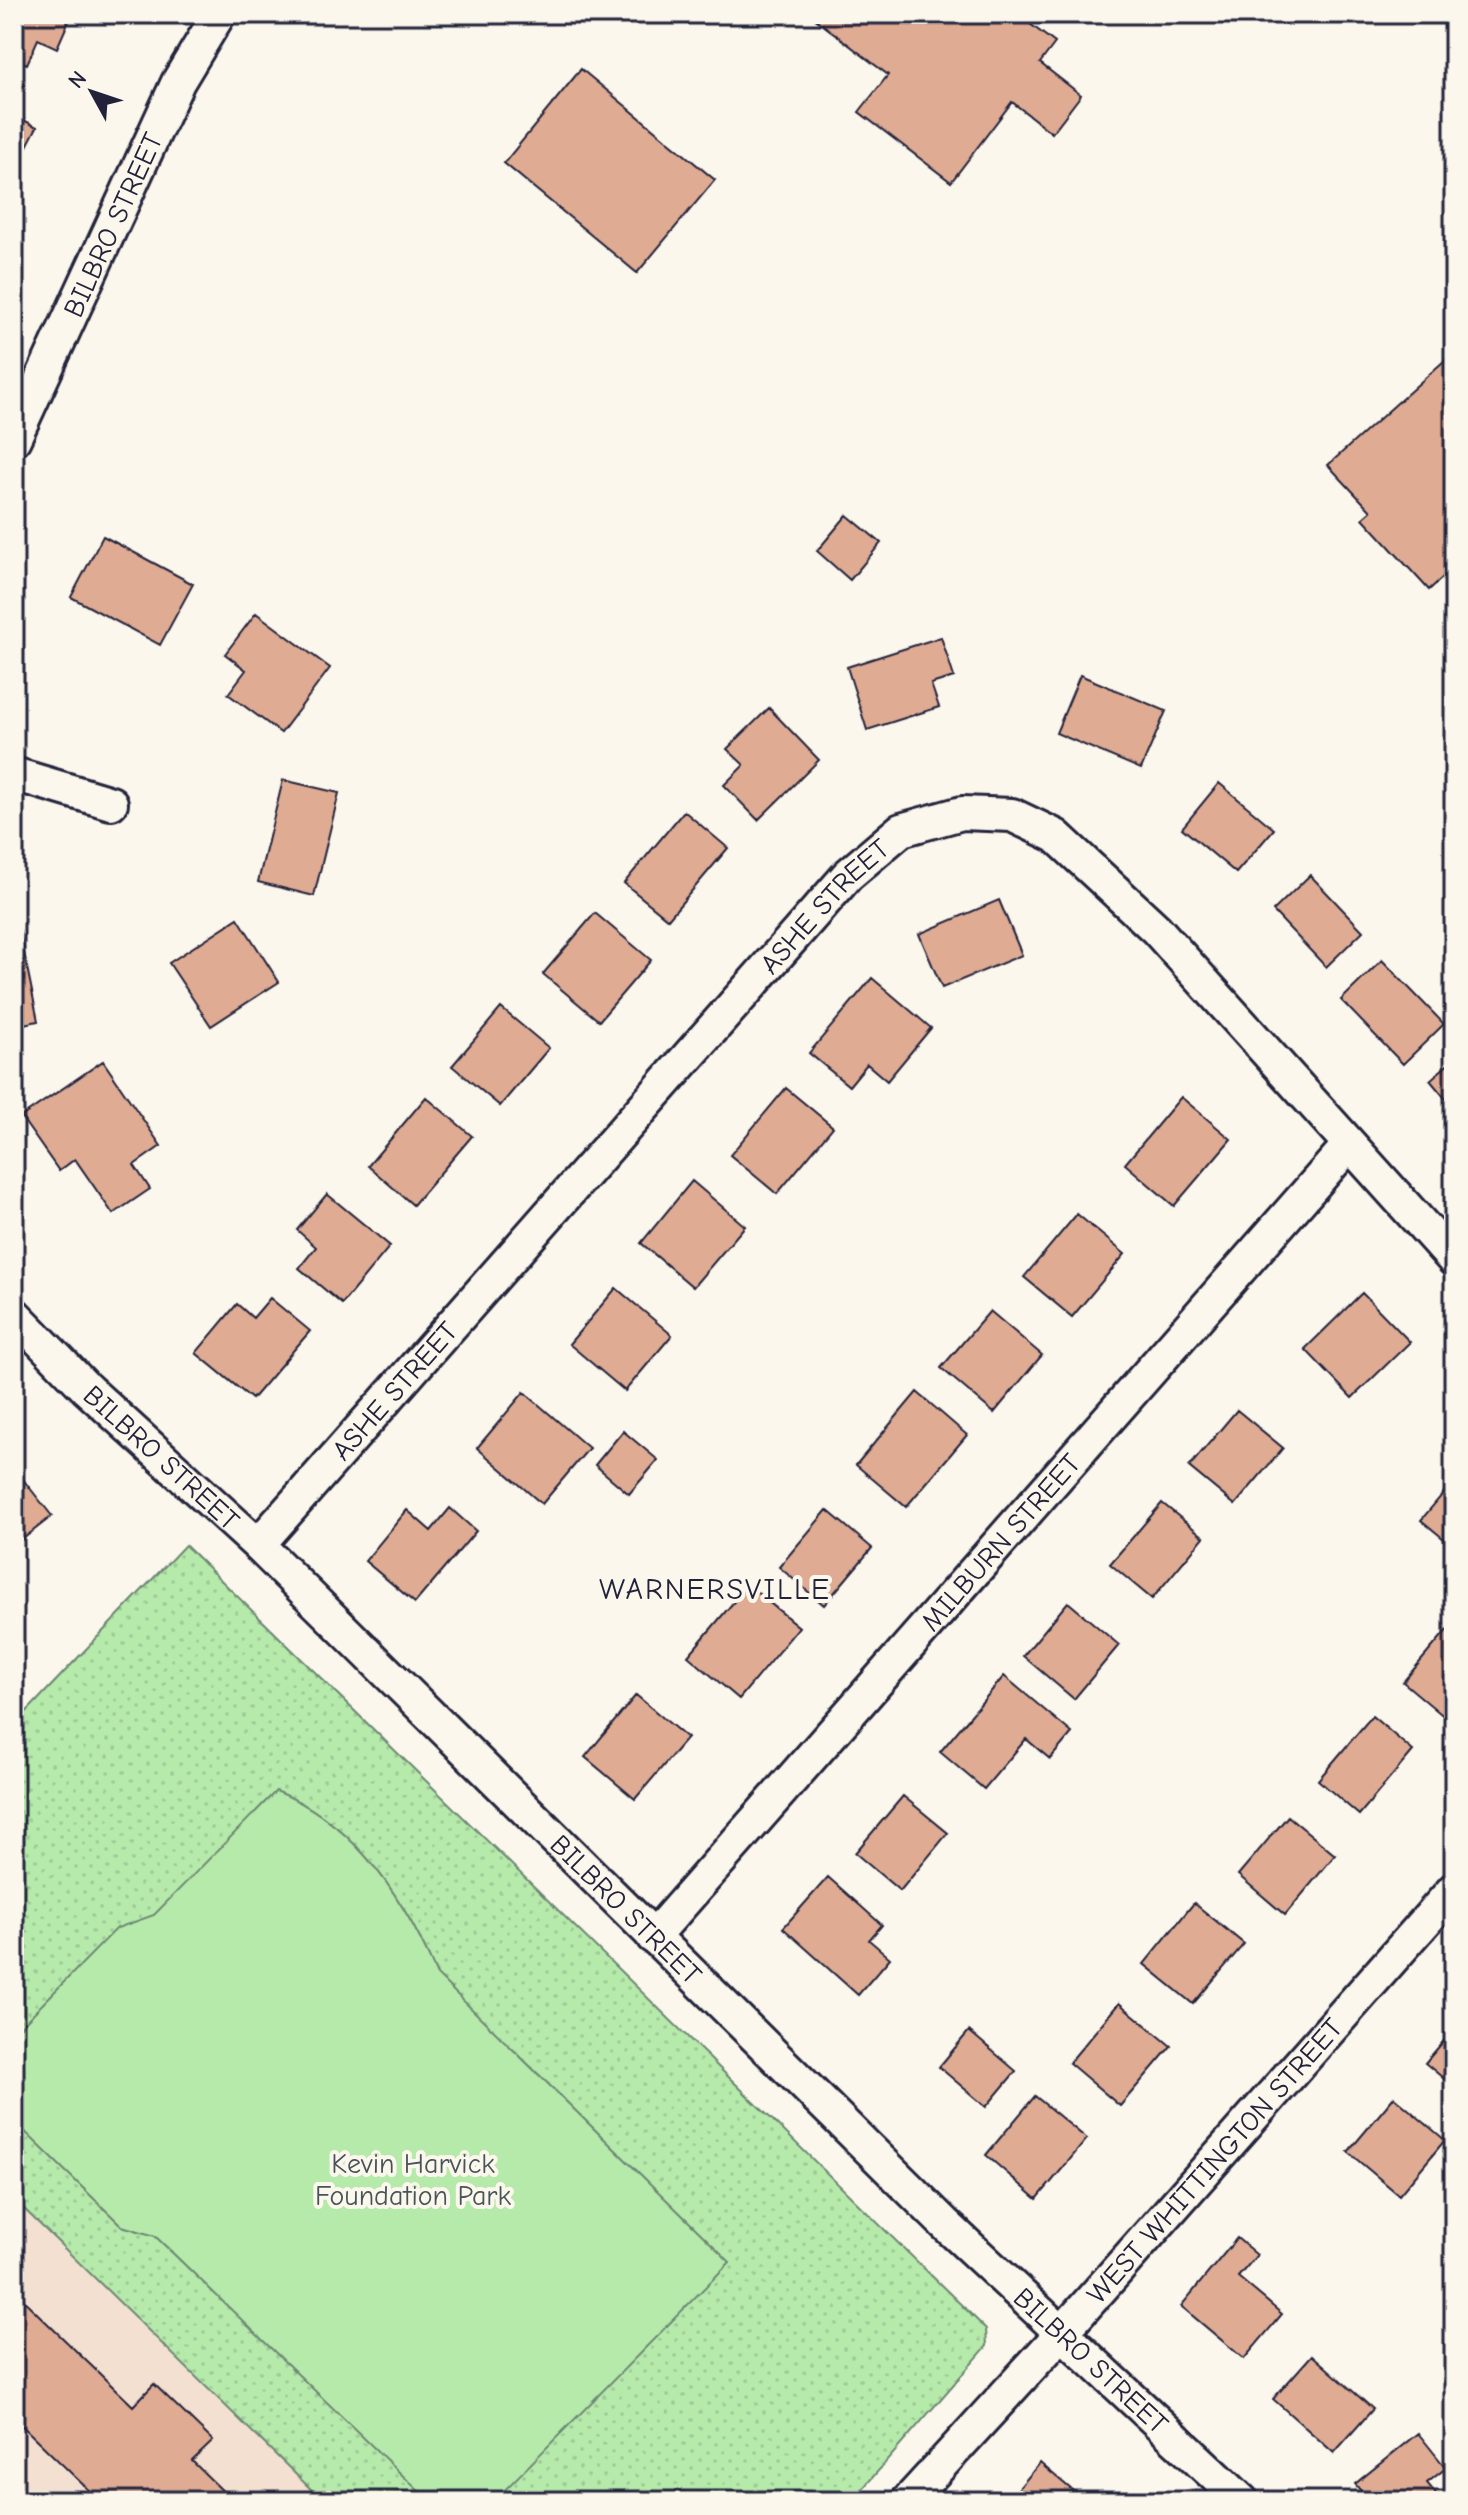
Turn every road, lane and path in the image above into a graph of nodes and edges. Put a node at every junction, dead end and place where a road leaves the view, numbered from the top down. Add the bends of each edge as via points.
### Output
1 (219, 14) edge
2 (14, 439) edge
3 (14, 774) edge
4 (111, 803) dead end
5 (1348, 1146) junction
6 (1454, 1260) edge
7 (14, 1314) edge
8 (258, 1545) junction
9 (1454, 1889) edge
10 (653, 1937) junction
11 (1060, 2335) junction
12 (908, 2501) edge
13 (1242, 2501) edge

1 - 2 street, BILBRO STREET via 178,82
3 - 4 street
5 - 6 street, ASHE STREET
5 - 8 street, ASHE STREET via 1156,929 1056,836 1012,815 962,813 901,830 848,875
5 - 10 street, MILBURN STREET
7 - 8 street, BILBRO STREET via 87,1389
8 - 10 street, BILBRO STREET
9 - 11 street, WEST WHITTINGTON STREET
10 - 11 street, BILBRO STREET
11 - 12 street, WEST WHITTINGTON STREET
11 - 13 street, BILBRO STREET

